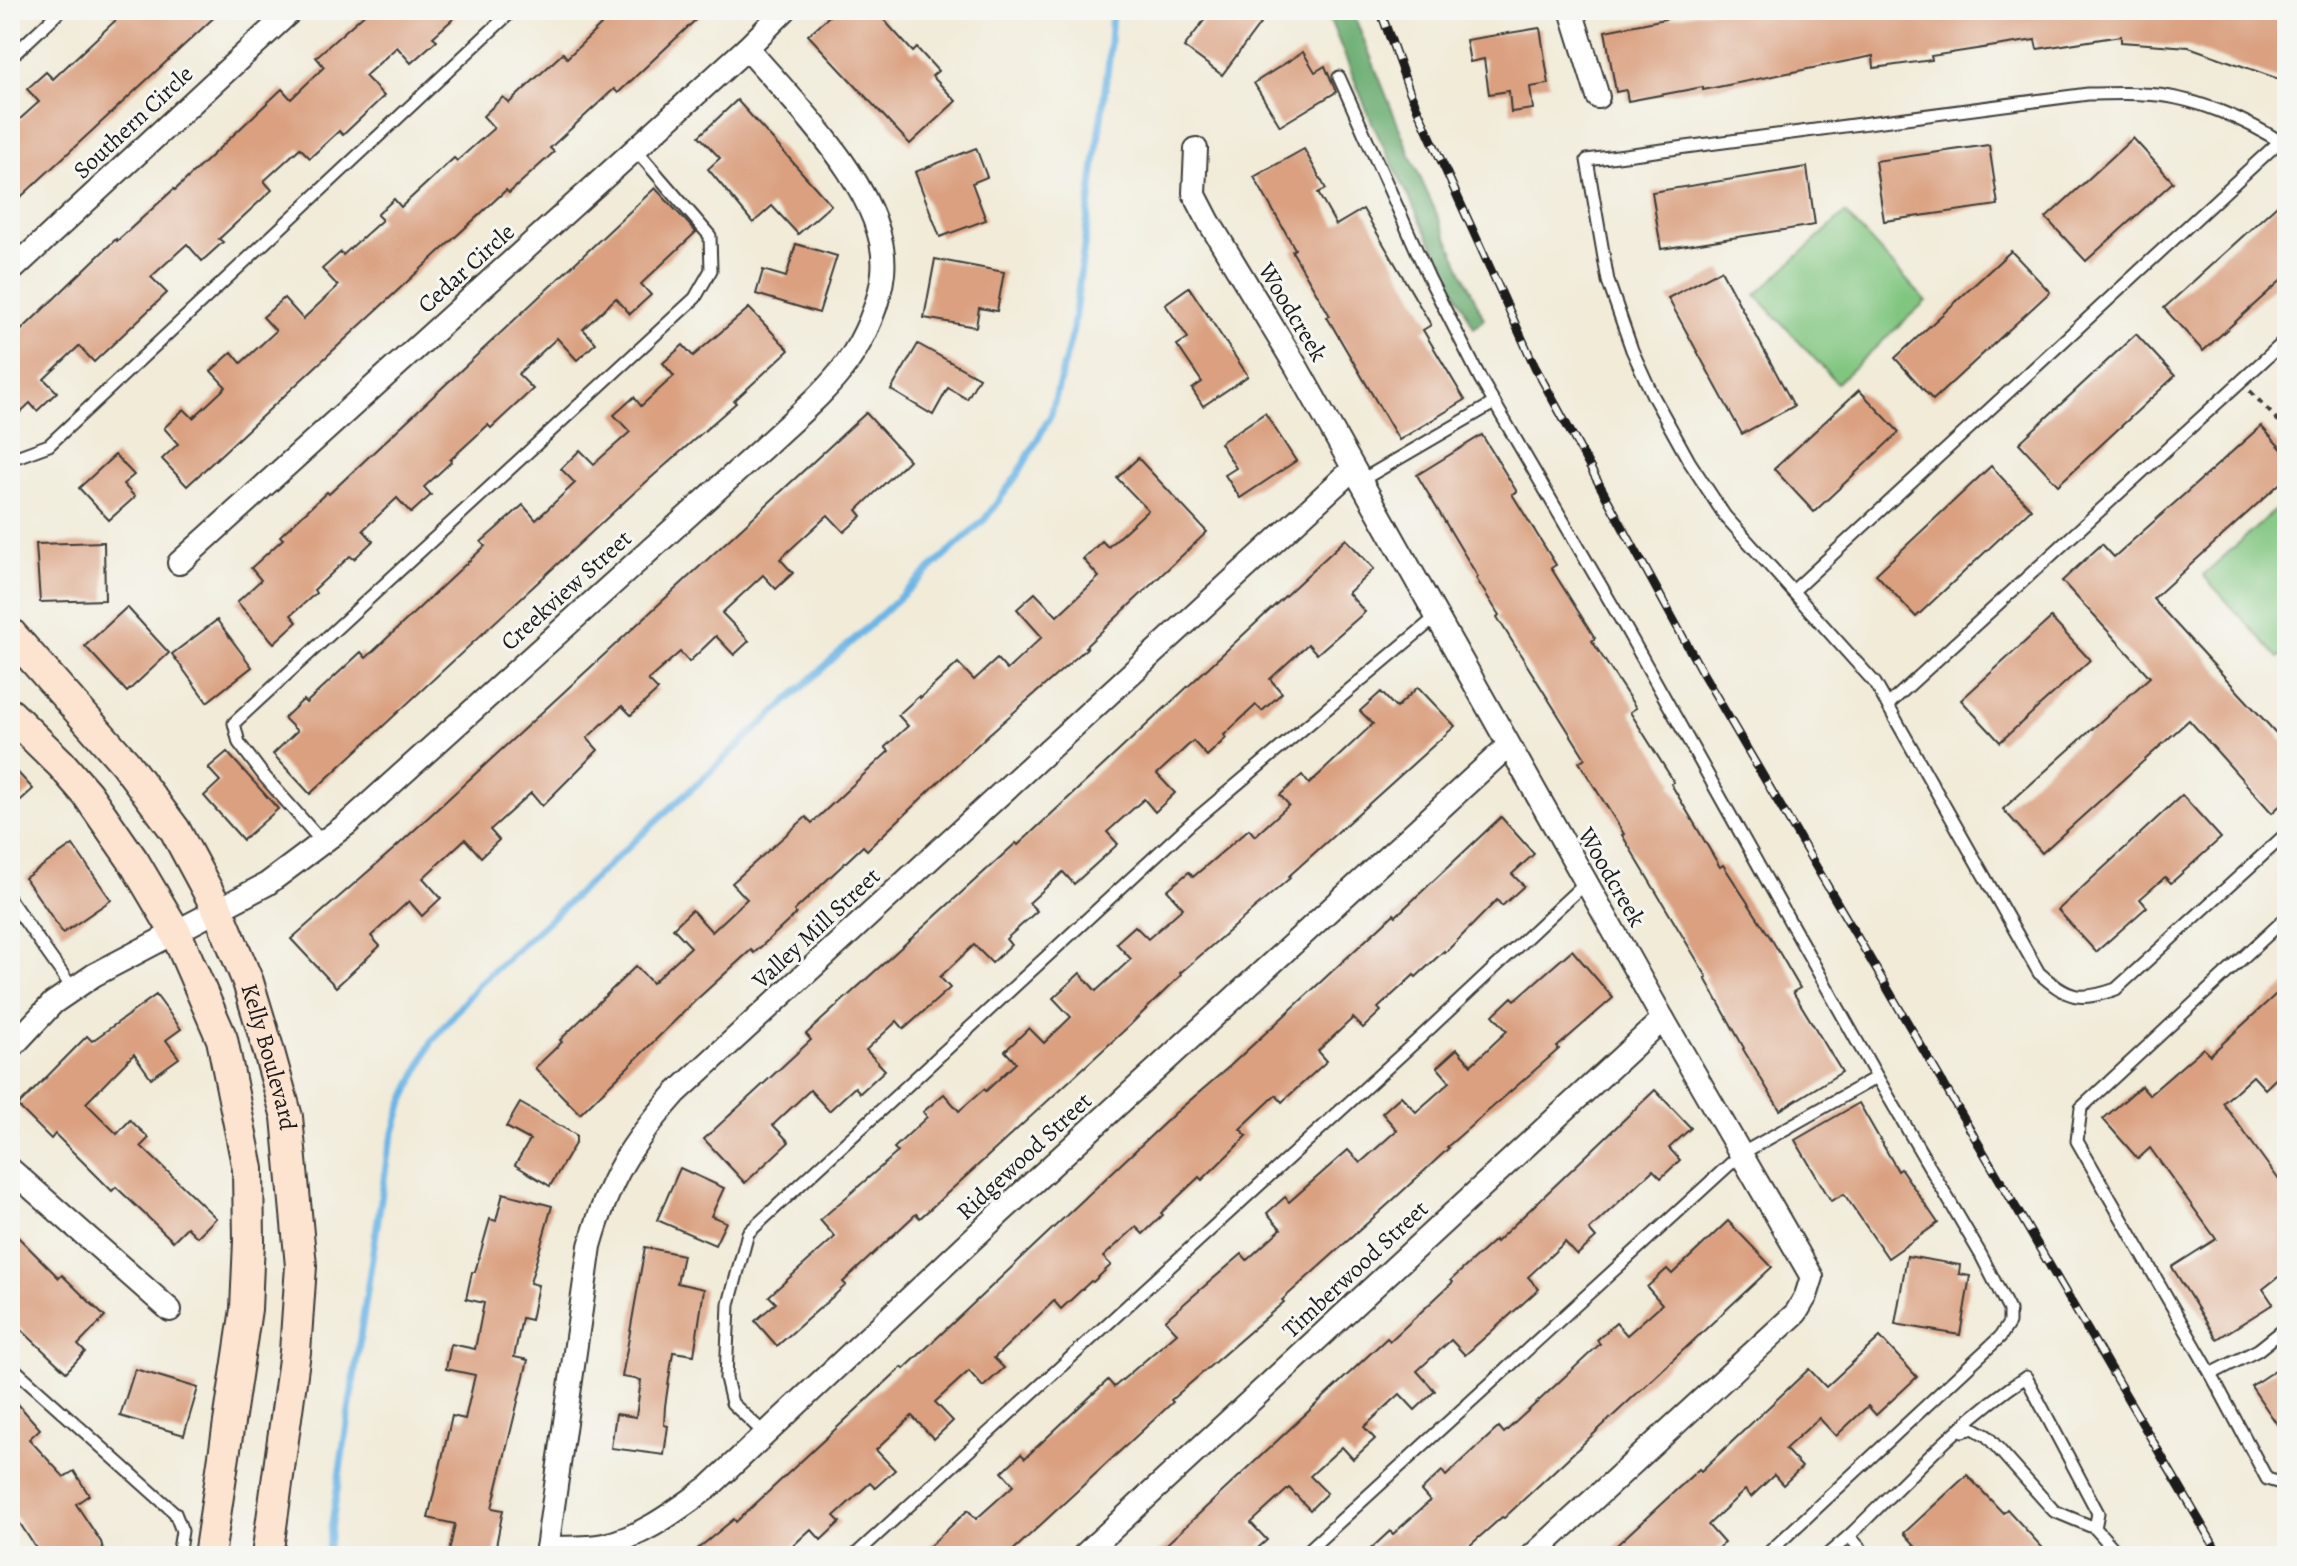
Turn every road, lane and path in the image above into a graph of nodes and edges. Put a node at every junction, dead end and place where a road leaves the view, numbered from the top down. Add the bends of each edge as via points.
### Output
1 (61, 10) edge
2 (292, 10) edge
3 (513, 10) edge
4 (785, 10) edge
5 (1571, 10) edge
6 (747, 48) junction
7 (10, 58) edge
8 (1339, 77) dead end
9 (1598, 97) dead end
10 (2284, 144) edge
11 (635, 149) junction
12 (1196, 149) dead end
13 (10, 272) edge
14 (2287, 339) edge
15 (2241, 381) junction
16 (1494, 403) junction
17 (2287, 430) edge
18 (10, 453) edge
19 (1357, 476) junction
20 (179, 563) dead end
21 (1793, 591) junction
22 (1436, 617) junction
23 (10, 633) edge
24 (1889, 704) junction
25 (10, 714) edge
26 (1508, 746) junction
27 (2287, 833) edge
28 (323, 843) junction
29 (1585, 883) junction
30 (10, 900) edge
31 (219, 912) junction
32 (2287, 917) edge
33 (176, 933) junction
34 (73, 989) junction
35 (1663, 1019) junction
36 (10, 1049) edge
37 (1877, 1077) junction
38 (1741, 1154) junction
39 (10, 1169) edge
40 (170, 1310) dead end
41 (2287, 1327) edge
42 (10, 1365) edge
43 (2211, 1374) junction
44 (764, 1433) junction
45 (1955, 1434) junction
46 (2287, 1485) edge
47 (2095, 1528) junction
48 (1849, 1536) junction
49 (546, 1552) edge
50 (178, 1556) edge
51 (209, 1556) edge
52 (267, 1556) edge
53 (854, 1556) edge
54 (1083, 1556) edge
55 (1302, 1556) edge
56 (1532, 1556) edge
57 (1765, 1556) edge
58 (1826, 1556) edge
59 (1867, 1556) edge
60 (2120, 1556) edge

1 - 7 lane
2 - 13 street, Southern Circle
3 - 18 lane via 49,445 19,456
4 - 6 street, Cedar Circle
5 - 9 street
6 - 11 street, Cedar Circle
6 - 28 street, Creekview Street via 848,167 868,202 882,244 883,273 860,343 829,386 765,446
8 - 16 lane via 1429,278
10 - 21 lane
10 - 21 lane via 2215,108 2147,93 2088,94 1587,160 1608,281 1653,396 1725,516
11 - 20 street, Cedar Circle
11 - 28 lane via 710,236 711,270 695,298 234,723 239,743
12 - 19 street, Woodcreek via 1194,193
14 - 15 lane
15 - 17 path
15 - 24 lane
16 - 19 lane
16 - 37 lane
19 - 22 street, Woodcreek
19 - 49 street, Valley Mill Street via 687,1082 649,1123 620,1164 590,1246
21 - 24 lane
22 - 26 street, Woodcreek
22 - 44 lane via 1191,823 748,1233 729,1304 726,1378 732,1403
23 - 31 main road, Kelly Boulevard via 125,763 175,830
24 - 27 lane via 2039,973 2062,993 2087,999 2116,989
25 - 33 main road, Kelly Boulevard via 87,794
26 - 29 street, Woodcreek
26 - 44 street, Ridgewood Street
28 - 31 street, Creekview Street
29 - 35 street, Woodcreek
29 - 53 lane
30 - 34 lane
31 - 33 street, Creekview Street
31 - 52 main road, Kelly Boulevard via 248,982 287,1117 301,1266 295,1352
32 - 43 lane via 2081,1108 2077,1141
33 - 34 street, Creekview Street
33 - 51 main road, Kelly Boulevard via 222,1039 248,1169 246,1309
34 - 36 street, Creekview Street
35 - 38 street, Woodcreek
35 - 54 street, Timberwood Street
37 - 38 lane
37 - 57 lane via 1981,1255 2009,1310 2009,1323 1978,1359
38 - 55 lane
38 - 56 street, Woodcreek via 1812,1277 1806,1296 1796,1313
39 - 40 street
41 - 43 lane via 2258,1350
42 - 50 lane via 175,1513 182,1531
43 - 46 lane via 2267,1479
44 - 49 street, Ridgewood Street via 709,1487 662,1520 604,1545
45 - 47 lane via 1973,1428 1987,1436 2054,1511
45 - 47 lane via 2026,1377 2098,1513
45 - 48 lane
47 - 60 lane
48 - 58 lane
48 - 59 lane

